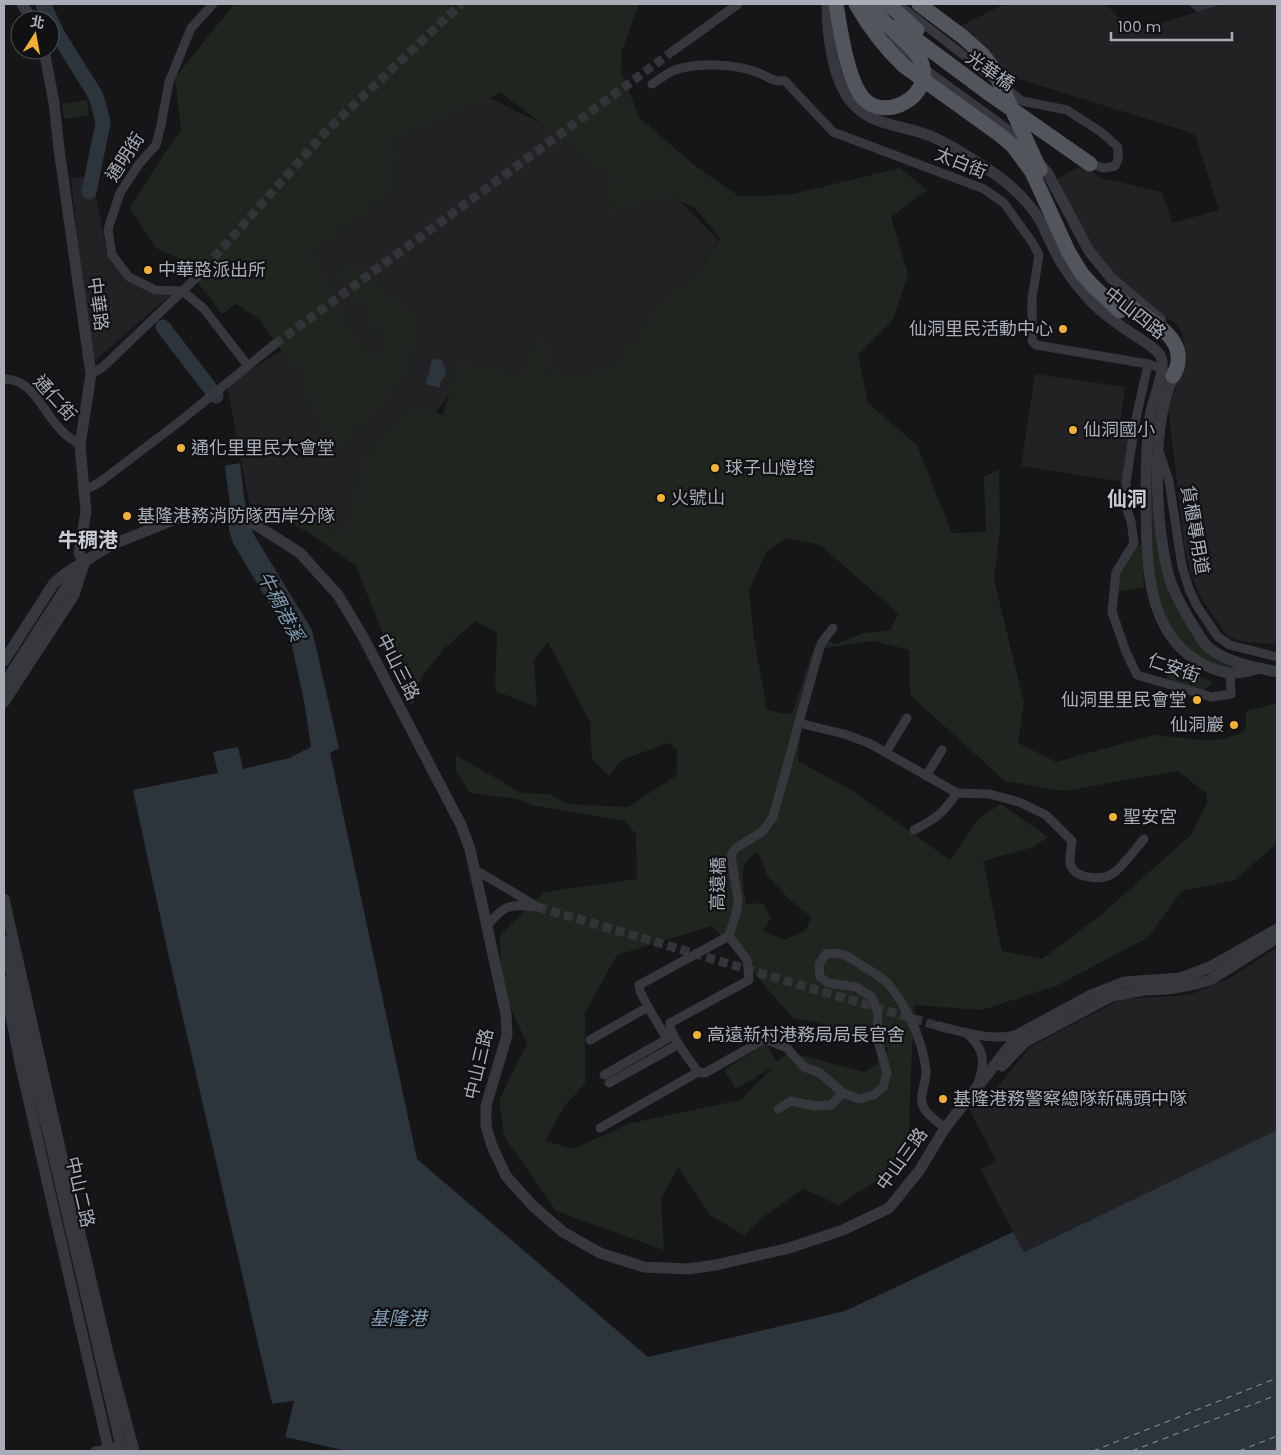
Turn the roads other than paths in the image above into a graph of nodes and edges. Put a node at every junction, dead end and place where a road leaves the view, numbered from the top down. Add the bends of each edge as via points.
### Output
1 (213, 4) edge
2 (738, 4) edge
3 (827, 4) edge
4 (836, 4) edge
5 (856, 4) edge
6 (872, 4) edge
7 (888, 4) edge
8 (898, 4) edge
9 (919, 4) edge
10 (672, 51) tunnel mouth
11 (46, 60) edge
12 (652, 84) dead end
13 (1096, 163) junction
14 (196, 278) tunnel mouth
15 (183, 291) junction
16 (1153, 329) junction
17 (275, 344) tunnel mouth
18 (1148, 364) junction
19 (248, 366) junction
20 (1168, 372) junction
21 (91, 374) junction
22 (4, 380) edge
23 (80, 445) junction
24 (1158, 449) junction
25 (84, 491) junction
26 (84, 563) junction
27 (833, 628) dead end
28 (1277, 657) edge
29 (4, 661) edge
30 (1261, 668) junction
31 (1277, 672) edge
32 (1230, 673) junction
33 (4, 684) edge
34 (4, 702) edge
35 (907, 718) dead end
36 (799, 723) junction
37 (942, 750) dead end
38 (886, 752) junction
39 (926, 776) junction
40 (957, 793) junction
41 (914, 830) dead end
42 (1144, 839) dead end
43 (474, 869) junction
44 (4, 899) edge
45 (487, 926) junction
46 (1277, 929) edge
47 (729, 936) junction
48 (1277, 938) edge
49 (4, 940) edge
50 (11, 979) edge
51 (648, 1007) junction
52 (938, 1026) tunnel mouth
53 (965, 1033) junction
54 (1018, 1034) junction
55 (590, 1040) dead end
56 (679, 1044) junction
57 (698, 1072) junction
58 (604, 1075) dead end
59 (609, 1083) dead end
60 (975, 1090) junction
61 (843, 1093) junction
62 (778, 1109) dead end
63 (600, 1128) dead end
64 (945, 1128) junction
65 (121, 1449) edge
66 (95, 1451) edge

1 - 15 street, 通明街 via 191,28 168,82 156,145 120,193 108,228 112,255 129,277 154,290
2 - 10 street
3 - 20 street, 中山四路 via 828,33 836,70 853,104 879,121 936,138 1013,188 1041,222 1053,249 1086,296 1110,318 1160,354
4 - 6 main road, bridge via 853,80 860,93 866,101 877,106 896,106 917,93 924,78 923,67 917,55
5 - 16 main road, bridge via 881,43 904,66 1012,146 1032,172 1065,245 1082,274 1106,299
5 - 20 street via 901,53 1010,132 1047,172 1089,251 1111,278 1177,336 1182,359 1179,368
6 - 13 main road, 光華橋, bridge via 909,36
7 - 13 main road, 光華橋, bridge via 930,42
8 - 13 street via 1022,101 1067,110 1101,132 1118,147 1118,159 1115,166
9 - 16 main road, bridge via 963,37 993,68 1076,248 1089,268
11 - 21 street, 中華路
12 - 18 street, 太白街 via 682,68 723,64 757,72 774,82 785,81 833,132 984,189 1004,202 1039,255 1032,298 1032,341 1036,345
14 - 15 street
15 - 19 street via 204,309
15 - 21 street via 103,367
16 - 20 main road via 1170,336 1177,348 1179,361
17 - 19 street
18 - 20 street, 太白街
18 - 32 street, 仁安街 via 1133,431 1126,483 1127,510 1134,543 1116,572 1112,612 1137,675 1212,697 1232,694
19 - 25 street via 100,482
20 - 24 street
20 - 32 street, 中山四路 via 1152,403 1146,456 1148,569 1162,621 1171,639 1204,665
21 - 23 street, 中華路
22 - 23 street, 通仁街 via 13,379 23,384 60,430
23 - 25 street, 中華路
24 - 28 street, 貨櫃專用道 via 1169,481 1182,566 1197,606 1218,637 1230,645
24 - 30 street via 1156,464 1164,551 1171,582 1182,608 1208,648 1227,659
25 - 26 street, 中華路 via 86,512 79,553
26 - 29 street via 54,583
26 - 33 street
26 - 34 street via 74,595
26 - 43 street, 中山三路 via 111,545 186,515 204,512 225,513 252,523 300,553 338,595 362,635 461,825
27 - 36 street via 819,650
30 - 31 street
30 - 32 street, 中山四路
35 - 38 street
36 - 38 street via 844,734
36 - 47 street, 高遠橋 via 773,817 763,831 736,848 731,855 738,900
37 - 39 street
38 - 39 street
39 - 40 street
40 - 41 street via 936,818
40 - 42 street via 989,794 1020,802 1046,815 1072,840 1072,868 1078,874 1094,878 1114,873
43 - 45 street, 中山三路
43 - 45 street via 538,907 515,904 499,911
44 - 50 street, 中山二路
45 - 64 street, 中山三路 via 506,1014 507,1035 486,1106 486,1126 492,1146 506,1176 533,1206 563,1232 600,1253 644,1266 688,1269 789,1248 843,1230 889,1208 918,1171
46 - 54 street, 中山三路 via 1210,967 1181,978 1124,982 1091,995
47 - 51 street via 639,985
47 - 56 street via 747,960 749,980 670,1023
48 - 60 street, 中山三路 via 1210,980 1191,986 1112,996 1025,1042
49 - 50 street, 中山二路
50 - 65 street via 60,1148 110,1361
50 - 65 street, 中山二路 via 20,1067
51 - 55 street
51 - 58 street via 667,1039
52 - 53 street
53 - 54 street via 1002,1037
53 - 60 street via 979,1046 982,1055
54 - 60 street, 中山三路
56 - 57 street
56 - 59 street
57 - 61 street via 705,1073 765,1038 788,1048 804,1067 820,1073
57 - 63 street
60 - 64 street, 中山三路
61 - 62 street via 831,1105 815,1106 791,1101
61 - 64 street via 860,1099 874,1095 883,1087 887,1073 877,1037 878,1014 872,997 856,987 828,983 820,977 819,964 826,954 836,952 846,955 888,984 902,1003 924,1060 926,1072 922,1101 925,1110
65 - 66 street

